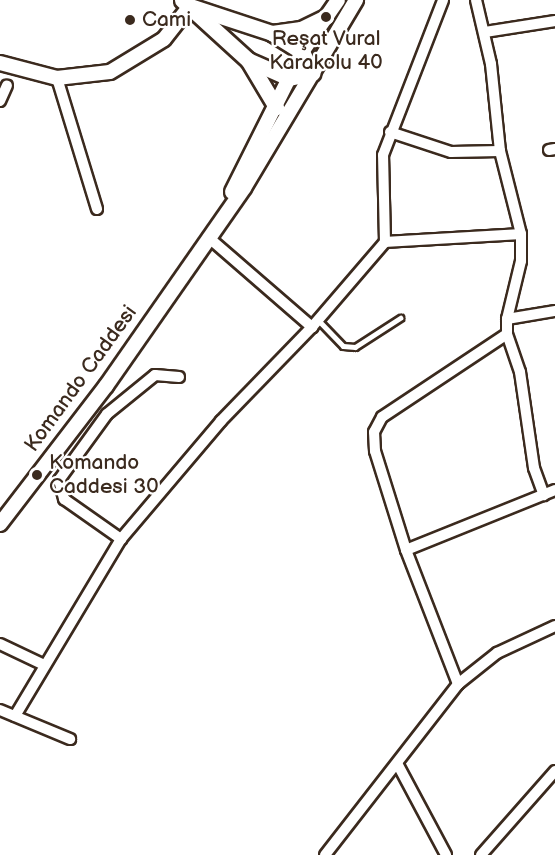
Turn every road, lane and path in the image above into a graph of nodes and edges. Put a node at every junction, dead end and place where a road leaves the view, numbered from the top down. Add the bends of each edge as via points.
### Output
1 (338, 0) edge
2 (356, 0) edge
3 (443, 0) edge
4 (476, 0) edge
5 (186, 3) edge
6 (326, 17) junction
7 (555, 21) edge
8 (485, 32) junction
9 (273, 33) junction
10 (302, 52) junction
11 (248, 60) junction
12 (0, 63) edge
13 (312, 73) junction
14 (57, 78) junction
15 (289, 78) junction
16 (7, 85) dead end
17 (0, 101) edge
18 (276, 107) junction
19 (390, 132) junction
20 (500, 152) junction
21 (97, 209) dead end
22 (211, 233) junction
23 (521, 234) junction
24 (385, 242) junction
25 (555, 310) edge
26 (399, 318) dead end
27 (507, 319) junction
28 (315, 323) junction
29 (507, 334) junction
30 (179, 377) dead end
31 (555, 490) edge
32 (544, 495) junction
33 (0, 524) edge
34 (121, 539) junction
35 (406, 550) junction
36 (555, 626) edge
37 (0, 644) edge
38 (44, 665) junction
39 (458, 684) junction
40 (0, 710) edge
41 (15, 716) junction
42 (70, 739) dead end
43 (398, 765) junction
44 (555, 771) edge
45 (325, 855) edge
46 (446, 855) edge
47 (481, 855) edge

1 - 6 street
2 - 13 street
3 - 19 street
4 - 8 street
5 - 9 main road
5 - 11 main road
5 - 14 street via 164,39 110,72
6 - 9 main road via 301,29
6 - 10 street
7 - 8 street
8 - 20 street
9 - 10 main road
10 - 13 main road
10 - 15 street
11 - 15 main road
11 - 18 main road
12 - 14 street
13 - 15 main road
13 - 22 street
14 - 21 street
15 - 18 street
16 - 17 street
18 - 22 street
19 - 20 street via 451,152
19 - 24 street via 383,155
20 - 23 street
22 - 28 street
22 - 33 street, Komando Caddesi via 106,386
23 - 24 street
23 - 27 street via 521,261
24 - 28 street
25 - 27 street
26 - 28 lane via 364,344 349,347
27 - 29 street
28 - 34 street via 221,421
29 - 32 street via 520,372 534,468
29 - 35 street via 377,424 373,442
30 - 34 street via 155,375 107,414 58,480 64,499
31 - 32 street
32 - 35 street
34 - 38 street
35 - 39 street
36 - 39 street via 497,653
37 - 38 street
38 - 41 street
39 - 43 street
40 - 41 street
41 - 42 street
43 - 45 street
43 - 46 street
44 - 47 street

